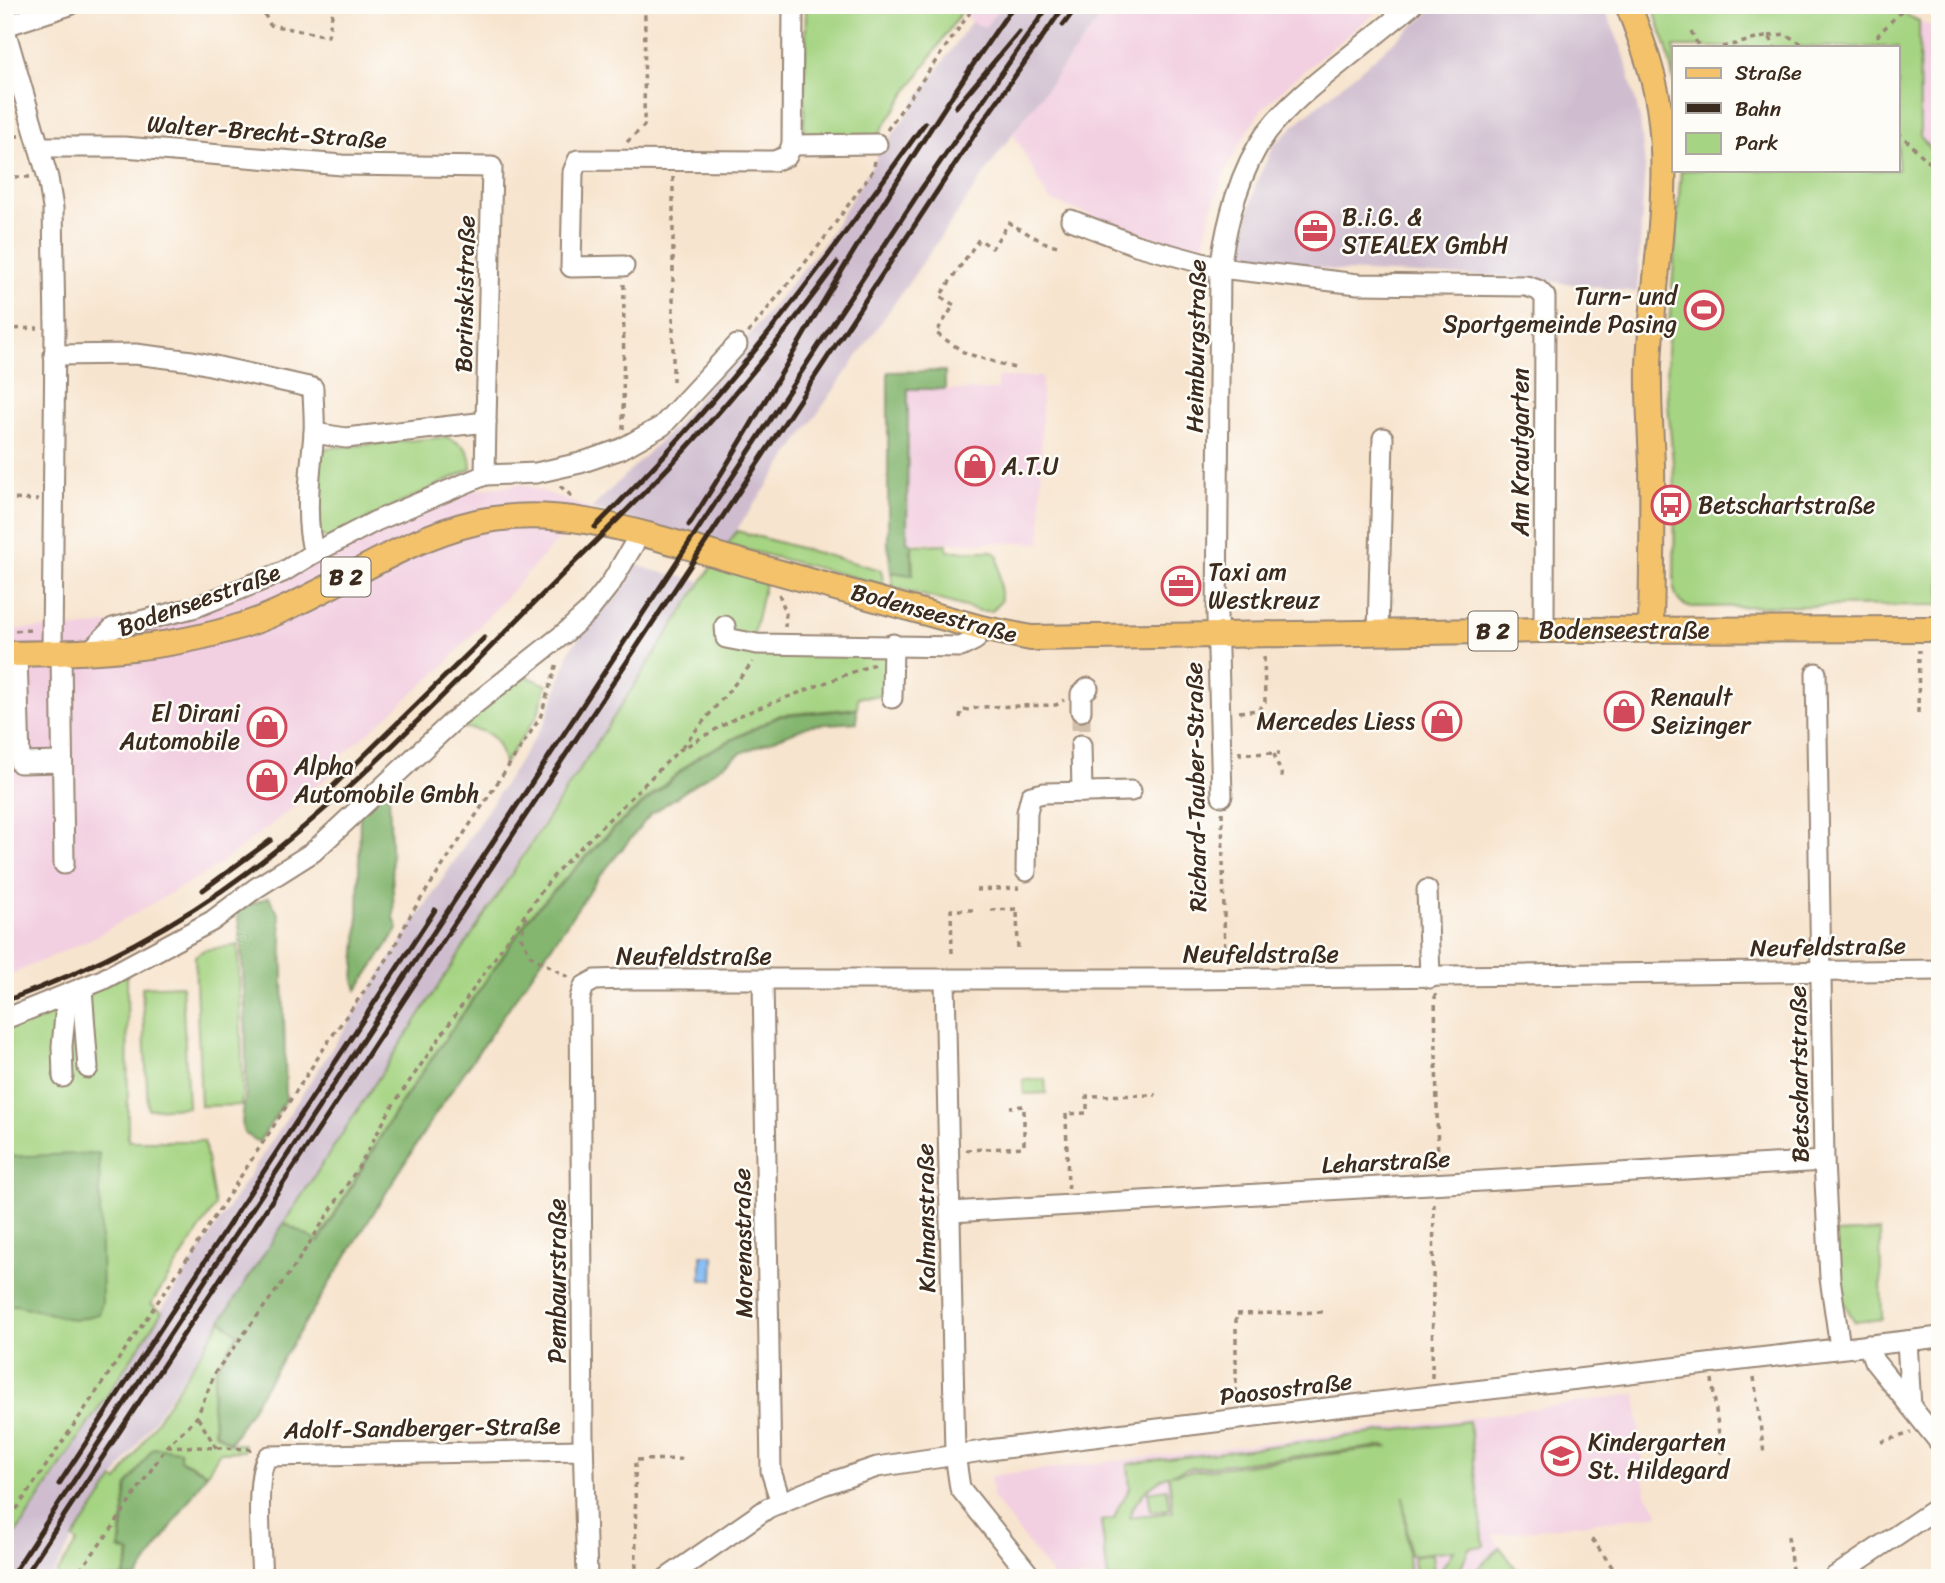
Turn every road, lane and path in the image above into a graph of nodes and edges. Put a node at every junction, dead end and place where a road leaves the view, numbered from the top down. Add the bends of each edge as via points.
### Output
1 (70, 5) edge
2 (260, 5) edge
3 (334, 5) edge
4 (645, 5) edge
5 (971, 5) edge
6 (1412, 5) edge
7 (1629, 5) edge
8 (1906, 5) edge
9 (793, 6) edge
10 (699, 7) edge
11 (5, 28) edge
12 (1691, 31) dead end
13 (1769, 36) junction
14 (1698, 46) edge
15 (1727, 46) edge
16 (1774, 46) edge
17 (1805, 46) edge
18 (1879, 46) edge
19 (1899, 133) edge
20 (629, 138) dead end
21 (877, 144) junction
22 (792, 145) junction
23 (38, 147) junction
24 (492, 167) joint
25 (673, 171) dead end
26 (5, 177) edge
27 (48, 178) junction
28 (1940, 181) edge
29 (1071, 220) dead end
30 (1061, 247) dead end
31 (624, 266) joint
32 (1220, 268) junction
33 (55, 328) junction
34 (5, 329) edge
35 (737, 345) joint
36 (54, 355) junction
37 (1014, 368) dead end
38 (673, 381) dead end
39 (486, 422) junction
40 (314, 433) junction
41 (1383, 439) dead end
42 (623, 448) junction
43 (485, 475) junction
44 (552, 481) dead end
45 (5, 499) edge
46 (53, 500) junction
47 (577, 501) dead end
48 (640, 534) junction
49 (314, 553) junction
50 (769, 570) junction
51 (725, 626) dead end
52 (981, 628) junction
53 (1940, 629) edge
54 (1544, 630) junction
55 (1651, 630) junction
56 (5, 631) edge
57 (566, 632) junction
58 (1378, 633) junction
59 (1217, 636) junction
60 (767, 644) junction
61 (55, 645) junction
62 (1919, 648) dead end
63 (89, 652) junction
64 (1264, 652) dead end
65 (11, 653) edge
66 (893, 653) junction
67 (1816, 673) dead end
68 (892, 698) dead end
69 (1083, 698) dead end
70 (1918, 713) dead end
71 (960, 718) dead end
72 (1239, 722) dead end
73 (1240, 743) dead end
74 (1081, 745) tunnel mouth
75 (678, 751) junction
76 (1274, 753) junction
77 (1280, 753) dead end
78 (62, 762) junction
79 (1283, 779) dead end
80 (1131, 791) dead end
81 (1082, 792) junction
82 (1222, 796) joint
83 (64, 864) dead end
84 (1026, 871) joint
85 (976, 890) dead end
86 (1427, 890) dead end
87 (978, 910) dead end
88 (991, 910) dead end
89 (527, 913) junction
90 (952, 953) dead end
91 (1018, 953) dead end
92 (1940, 970) edge
93 (1822, 971) junction
94 (1432, 978) junction
95 (1225, 979) junction
96 (763, 980) junction
97 (945, 981) junction
98 (584, 986) junction
99 (74, 992) junction
100 (5, 1019) edge
101 (88, 1068) dead end
102 (63, 1077) dead end
103 (1156, 1095) dead end
104 (1010, 1107) dead end
105 (960, 1151) dead end
106 (1824, 1161) junction
107 (1437, 1184) junction
108 (1068, 1198) dead end
109 (951, 1212) junction
110 (1326, 1312) dead end
111 (1940, 1337) edge
112 (1907, 1341) junction
113 (1868, 1345) junction
114 (1840, 1347) junction
115 (1755, 1378) dead end
116 (1713, 1385) dead end
117 (1433, 1395) junction
118 (1236, 1404) dead end
119 (1911, 1407) junction
120 (197, 1417) junction
121 (1910, 1433) dead end
122 (1881, 1442) dead end
123 (1940, 1443) edge
124 (167, 1446) junction
125 (217, 1449) junction
126 (583, 1450) junction
127 (955, 1454) junction
128 (1764, 1454) dead end
129 (1722, 1458) dead end
130 (685, 1459) dead end
131 (264, 1460) junction
132 (781, 1503) junction
133 (1940, 1506) edge
134 (5, 1526) edge
135 (1788, 1536) dead end
136 (1591, 1539) dead end
137 (74, 1578) edge
138 (262, 1578) edge
139 (587, 1578) edge
140 (636, 1578) edge
141 (667, 1578) edge
142 (1032, 1578) edge
143 (1620, 1578) edge
144 (1793, 1578) edge
145 (1833, 1578) edge

1 - 11 street
2 - 3 path via 270,24 328,36
4 - 20 path via 644,126
5 - 21 path
6 - 32 street, Heimburgstraße via 1289,107 1267,132 1235,200
7 - 55 main road via 1654,81 1663,151 1648,391
8 - 18 path via 1878,35
9 - 10 path
9 - 22 street
11 - 23 street
12 - 14 path
13 - 15 path
13 - 16 path
13 - 17 path via 1785,34
19 - 28 path via 1934,167
21 - 22 street
21 - 35 path via 874,169 821,243
22 - 31 street via 787,156 774,161 578,160 573,172 571,267
23 - 24 street, Walter-Brecht-Straße via 124,147 342,164
23 - 27 street
24 - 39 street, Borinskistraße
25 - 38 path
26 - 27 path
27 - 33 street via 53,208
29 - 32 street, Am Krautgarten via 1136,246
30 - 37 path via 1009,223 992,248 979,239 940,296 954,305 936,333 965,353
31 - 42 path
32 - 54 street, Am Krautgarten via 1358,284 1526,286 1545,297
32 - 59 street, Heimburgstraße
33 - 34 path
33 - 36 street
35 - 42 street, Bodenseestraße via 662,426
36 - 40 street via 135,354 192,361 313,388
36 - 46 street
39 - 40 street via 346,438
39 - 43 street, Borinskistraße
40 - 49 street via 310,502
41 - 58 street
42 - 43 street, Bodenseestraße via 536,472
43 - 49 street, Bodenseestraße
44 - 47 path
45 - 46 path
46 - 61 street
48 - 50 main road, Bodenseestraße / B 2
48 - 57 street via 611,583
48 - 63 main road, Bodenseestraße / B 2 via 582,520 540,516 478,522 423,538 309,597 208,636 153,647
49 - 63 street, Bodenseestraße via 283,572 196,607 113,628
50 - 52 main road, Bodenseestraße / B 2
50 - 60 path via 786,613 786,625
51 - 60 street via 726,638
52 - 59 main road, Bodenseestraße / B 2 via 1054,639
52 - 66 street via 975,640 961,647
53 - 55 main road, Bodenseestraße / B 2
54 - 55 main road, Bodenseestraße / B 2
54 - 58 main road, Bodenseestraße / B 2
56 - 61 path
57 - 99 street via 451,723 313,852 212,921
57 - 134 path via 540,718 411,914 390,955
58 - 59 main road, Bodenseestraße / B 2
59 - 82 street, Richard-Tauber-Straße
60 - 66 street
60 - 75 path
61 - 63 main road, Bodenseestraße / B 2
61 - 65 main road, Bodenseestraße / B 2
61 - 78 street
62 - 70 path
64 - 72 path via 1265,702 1259,710 1239,710
65 - 78 street via 20,763
66 - 68 street
66 - 75 path via 741,715
67 - 93 street, Betschartstraße
69 - 71 path via 1072,695 1056,705 981,707 961,711
73 - 76 path via 1240,754
74 - 81 street
75 - 89 path via 561,867
76 - 77 path
76 - 79 path
78 - 83 street
80 - 81 street
81 - 84 street via 1031,796
82 - 95 path, Richard-Tauber-Straße
84 - 85 path via 1027,888
86 - 94 street
87 - 90 path via 951,910
88 - 91 path via 1017,909
89 - 98 path via 521,937 531,956
89 - 120 path via 390,1108 361,1163 294,1267 216,1371
92 - 93 street, Neufeldstraße
93 - 94 street, Neufeldstraße
93 - 106 street, Betschartstraße
94 - 95 street, Neufeldstraße
94 - 107 path
95 - 97 street, Neufeldstraße
96 - 97 street, Neufeldstraße
96 - 98 street, Neufeldstraße via 627,979
96 - 132 street, Morenastraße via 771,1471
97 - 109 street, Kalmanstraße
98 - 126 street, Pembaurstraße via 580,998
99 - 100 street
99 - 101 street
99 - 102 street via 62,1046
103 - 108 path via 1087,1096 1087,1113 1066,1114
104 - 105 path via 1024,1106 1024,1147
106 - 107 street, Leharstraße
106 - 114 street, Betschartstraße via 1830,1278
107 - 109 street, Leharstraße
107 - 117 path
109 - 127 street, Kalmanstraße
110 - 118 path via 1236,1314
111 - 112 street, Paosostraße
112 - 113 street, Paosostraße
112 - 119 street
113 - 114 street, Paosostraße
113 - 119 street via 1874,1361
114 - 117 street, Paosostraße
115 - 128 path
116 - 129 path
117 - 127 street, Paosostraße
119 - 123 street
120 - 124 path
120 - 125 path
121 - 122 path
124 - 125 path
124 - 137 path
125 - 131 path via 248,1449
126 - 131 street, Adolf-Sandberger-Straße via 278,1454
126 - 139 street, Pembaurstraße
127 - 132 street, Paosostraße via 877,1468
127 - 142 street, Kalmanstraße via 960,1488
130 - 140 path via 635,1460
131 - 138 street via 260,1477
132 - 141 street, Paosostraße
133 - 145 street
135 - 144 path
136 - 143 path

